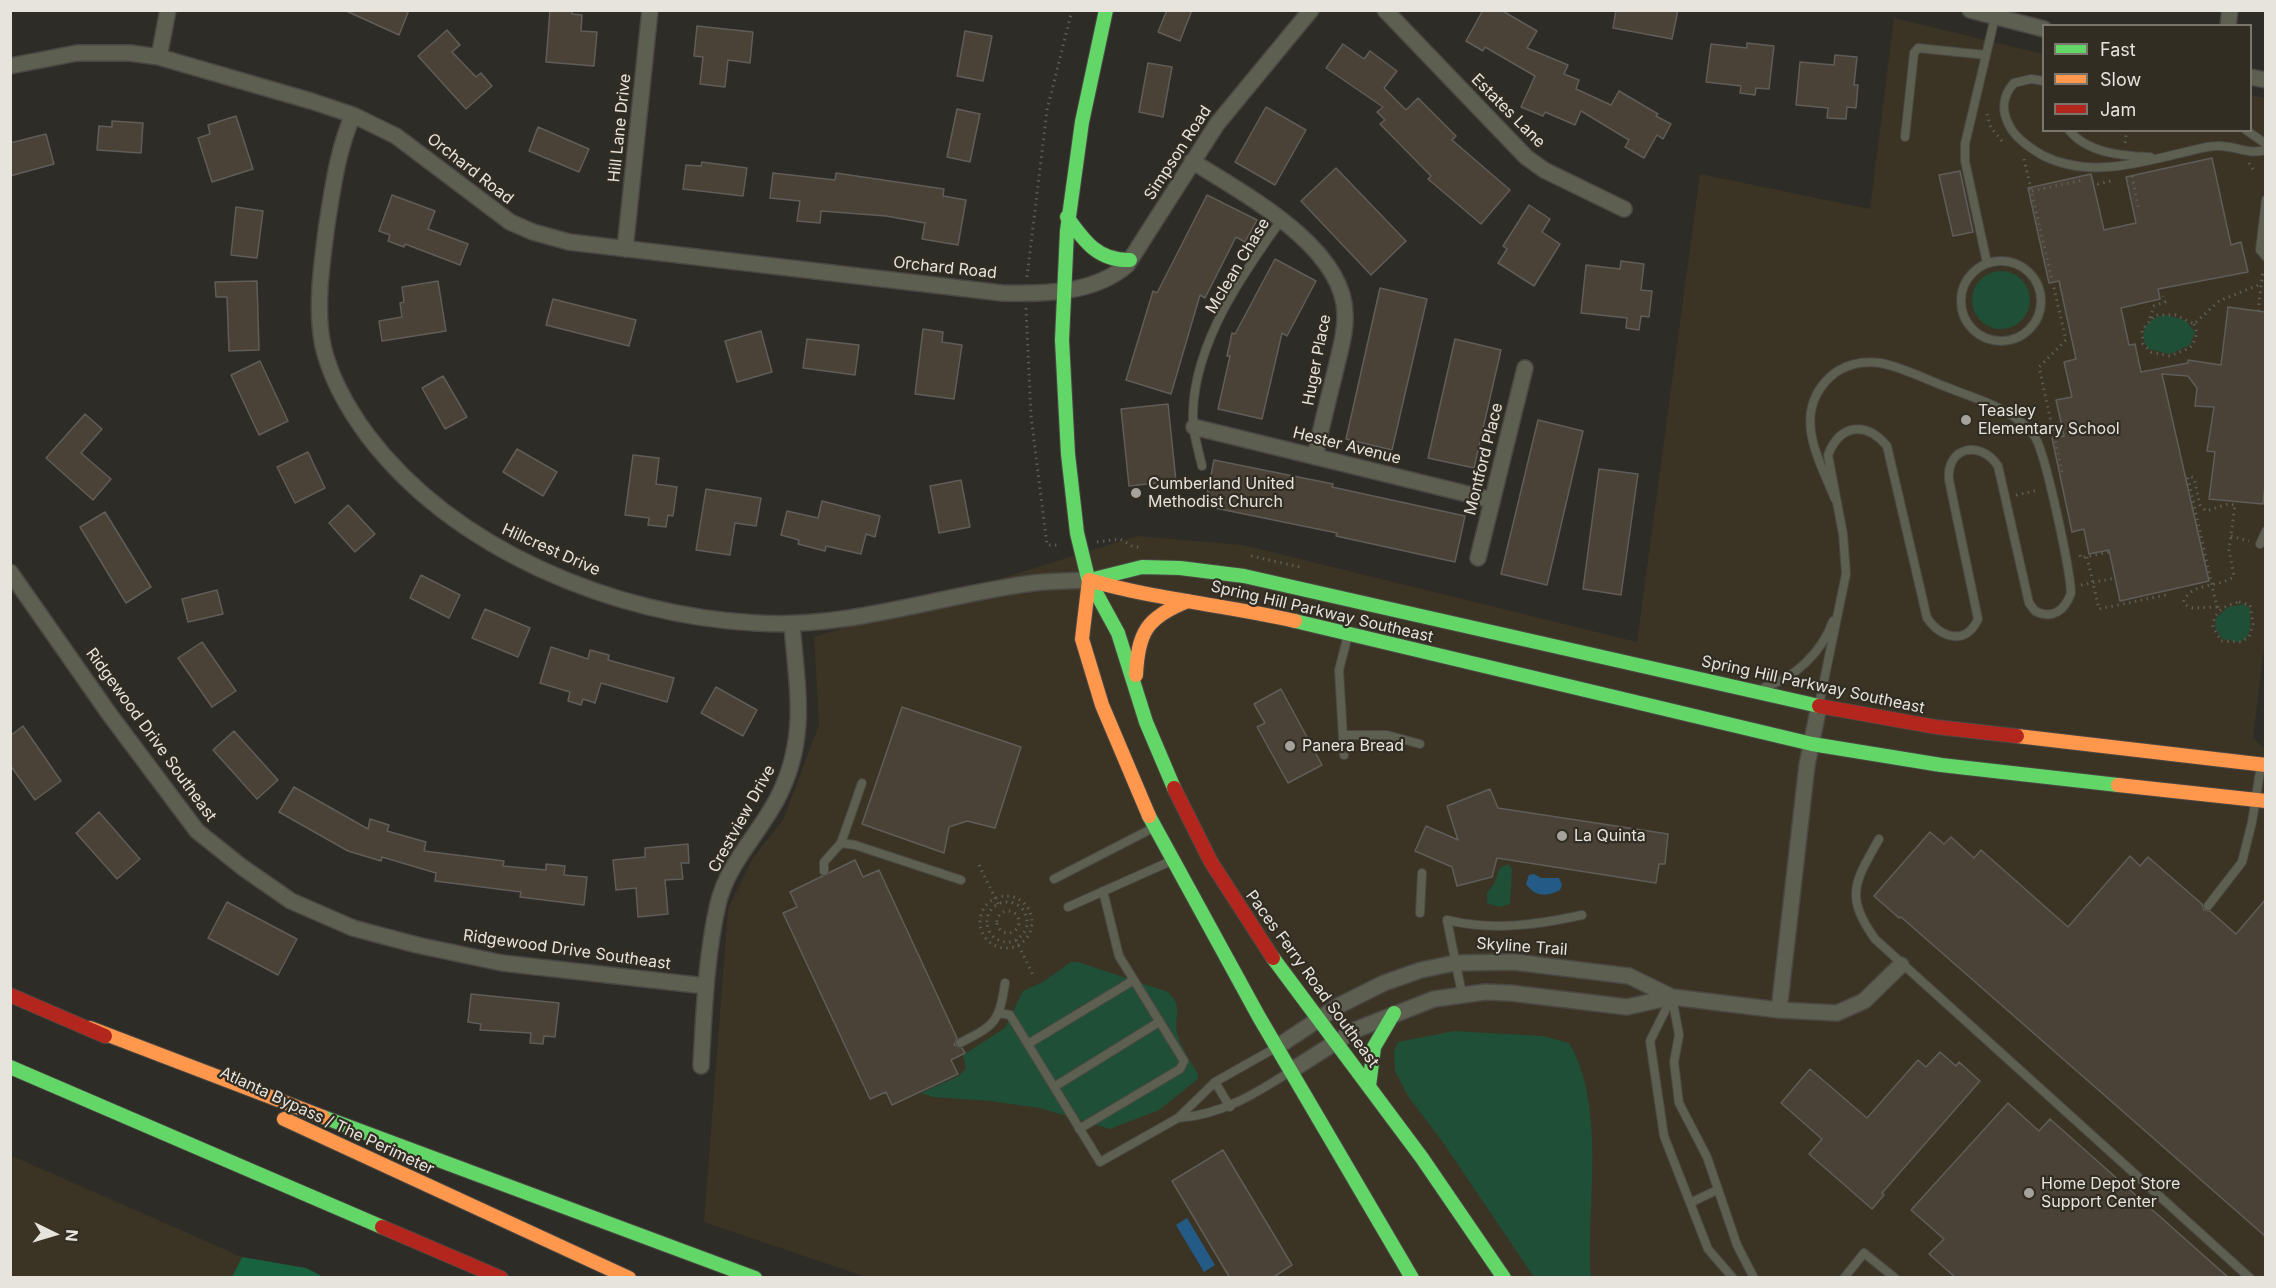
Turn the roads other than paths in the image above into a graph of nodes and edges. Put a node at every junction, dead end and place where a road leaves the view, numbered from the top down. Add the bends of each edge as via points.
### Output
1 (168, 10) edge
2 (650, 10) edge
3 (1106, 10) edge
4 (1311, 10) edge
5 (1385, 10) edge
6 (1970, 10) edge
7 (1995, 17) junction
8 (2042, 29) edge
9 (1986, 55) junction
10 (159, 57) junction
11 (10, 66) edge
12 (2042, 81) edge
13 (353, 115) junction
14 (2071, 132) edge
15 (2249, 132) edge
16 (1905, 137) dead end
17 (2265, 144) edge
18 (2265, 150) edge
19 (2162, 158) junction
20 (1192, 161) junction
21 (2265, 200) edge
22 (1624, 209) dead end
23 (1067, 217) junction
24 (1282, 219) junction
25 (625, 249) junction
26 (2265, 256) edge
27 (1130, 260) junction
28 (1987, 263) junction
29 (1062, 291) junction
30 (1525, 368) dead end
31 (1194, 427) junction
32 (1315, 457) junction
33 (1202, 466) dead end
34 (1836, 499) junction
35 (1492, 500) junction
36 (2265, 531) edge
37 (2260, 543) road end
38 (1478, 558) dead end
39 (10, 572) edge
40 (1089, 580) junction
41 (1843, 594) junction
42 (1189, 600) junction
43 (792, 624) junction
44 (1348, 633) junction
45 (1752, 691) junction
46 (1136, 694) junction
47 (1819, 706) junction
48 (1344, 735) junction
49 (1420, 744) dead end
50 (1812, 744) junction
51 (1344, 755) dead end
52 (2263, 764) edge
53 (862, 783) dead end
54 (2260, 800) edge
55 (1154, 828) junction
56 (1879, 839) dead end
57 (841, 843) junction
58 (1172, 861) junction
59 (824, 871) dead end
60 (1422, 873) dead end
61 (1054, 879) dead end
62 (961, 880) dead end
63 (1103, 891) junction
64 (2208, 906) dead end
65 (1068, 907) dead end
66 (1420, 913) dead end
67 (1582, 915) dead end
68 (1455, 963) junction
69 (1901, 965) junction
70 (1134, 980) junction
71 (1005, 983) dead end
72 (706, 986) junction
73 (1462, 994) junction
74 (10, 995) edge
75 (1672, 998) junction
76 (1779, 1010) junction
77 (999, 1013) junction
78 (1394, 1014) junction
79 (1318, 1020) junction
80 (1160, 1022) junction
81 (90, 1028) junction
82 (1335, 1042) junction
83 (960, 1043) dead end
84 (1028, 1044) junction
85 (1277, 1047) junction
86 (700, 1066) dead end
87 (10, 1067) edge
88 (1292, 1070) junction
89 (1215, 1082) junction
90 (1369, 1086) junction
91 (1054, 1087) junction
92 (1230, 1107) junction
93 (1178, 1118) junction
94 (1079, 1129) junction
95 (1717, 1190) junction
96 (1690, 1203) junction
97 (501, 1278) edge
98 (629, 1278) edge
99 (755, 1278) edge
100 (1412, 1278) edge
101 (1504, 1278) edge
102 (1733, 1278) edge
103 (1754, 1278) edge
104 (1844, 1278) edge
105 (1895, 1278) edge
106 (2250, 1278) edge

1 - 10 street
2 - 25 street, Hill Lane Drive
3 - 23 main road, Paces Ferry Road Southeast via 1080,120
4 - 20 street, Simpson Road via 1217,124
5 - 22 street, Estates Lane via 1526,158
6 - 7 street
7 - 8 street
7 - 9 lane
9 - 16 lane via 1918,48 1914,53
9 - 28 lane via 1965,144 1965,161
10 - 11 street, Orchard Road via 100,52
10 - 13 street, Orchard Road
12 - 19 lane via 2022,79 2008,90 2005,98 2011,130 2032,149 2063,165 2080,167 2129,165
13 - 25 street, Orchard Road via 412,146 510,222 563,240
13 - 43 street, Hillcrest Drive via 343,138 332,187 320,291 321,328 339,391 388,462 416,490 467,529 560,576 631,601 693,616
14 - 19 lane via 2085,145 2106,152
15 - 17 lane
18 - 19 lane via 2252,154 2218,145
20 - 24 street, Huger Place
20 - 27 street, Simpson Road
21 - 26 lane via 2260,250
23 - 27 main road via 1103,258
23 - 29 main road, Paces Ferry Road Southeast
24 - 31 lane, Mclean Chase via 1217,327 1197,380
24 - 32 street, Huger Place via 1332,273 1345,307 1344,332
25 - 29 street, Orchard Road via 1002,293
27 - 29 street, Simpson Road via 1110,277
28 - 28 lane via 1972,272 1965,283 1962,309 1975,331 1986,338 2012,339 2034,324 2041,299 2038,286 2032,274 2021,266 2009,261
29 - 40 main road, Paces Ferry Road Southeast via 1067,442
30 - 35 street, Montford Place
31 - 32 street, Hester Avenue
31 - 33 lane, Mclean Chase
32 - 35 street, Hester Avenue
34 - 34 lane via 1828,466 1832,444 1839,436 1857,429 1878,435 1892,460 1927,618 1944,634 1963,636 1975,626 1978,611 1948,469 1957,455 1982,450 1998,466 2029,603 2035,611 2051,615 2067,603 2071,587 2040,448 2018,419 2005,411 1889,365 1856,363 1834,373 1817,393 1809,413 1812,442
34 - 41 lane via 1845,555
35 - 38 street, Montford Place
36 - 37 lane
39 - 72 street, Ridgewood Drive Southeast via 197,831 291,901 352,928 502,963
40 - 42 main road, Spring Hill Parkway Southeast via 1136,594
40 - 43 street, Hillcrest Drive via 1032,583 882,613
40 - 45 main road, Spring Hill Parkway Southeast via 1142,567 1244,576
40 - 46 main road, Paces Ferry Road Southeast via 1117,629
40 - 55 main road, Paces Ferry Road Southeast via 1082,639 1106,714
41 - 45 lane via 1830,629 1807,662 1785,681
41 - 47 lane
42 - 44 main road, Spring Hill Parkway Southeast
42 - 46 main road via 1170,607 1143,630 1137,647
43 - 72 street, Crestview Drive via 798,741 776,801 733,866 718,902
44 - 48 lane via 1339,670
44 - 50 main road, Spring Hill Parkway Southeast
45 - 47 main road, Spring Hill Parkway Southeast
46 - 79 main road, Paces Ferry Road Southeast via 1179,796 1218,874
47 - 50 street
47 - 52 main road, Spring Hill Parkway Southeast via 1936,728
48 - 49 lane via 1387,735
48 - 51 lane
50 - 54 main road, Spring Hill Parkway Southeast via 1941,765
50 - 76 street
52 - 54 lane
53 - 57 lane
54 - 64 lane via 2242,862
55 - 58 main road, Paces Ferry Road Southeast
55 - 61 lane
56 - 69 lane via 1857,880 1855,897 1860,918
57 - 59 lane via 824,862
57 - 62 lane
58 - 63 lane
58 - 85 main road, Paces Ferry Road Southeast
60 - 66 lane
63 - 65 lane
63 - 70 lane via 1119,956
67 - 68 lane via 1541,924 1473,926 1447,920
68 - 73 lane
68 - 75 street, Skyline Trail via 1514,962 1629,976
68 - 79 street, Skyline Trail via 1384,983
69 - 76 street, Skyline Trail via 1864,1001 1837,1013
69 - 106 lane
70 - 80 lane
70 - 84 lane
71 - 77 lane
72 - 86 street, Crestview Drive
73 - 75 street, Skyline Trail via 1510,993 1627,1007
73 - 78 street, Skyline Trail via 1434,999
74 - 81 main road, Atlanta Bypass / The Perimeter
75 - 76 street, Skyline Trail
75 - 95 lane via 1679,1035 1674,1062 1679,1103 1707,1157
75 - 96 lane via 1650,1041 1664,1136
77 - 83 lane via 990,1027
77 - 84 lane via 1010,1015
78 - 82 street, Skyline Trail
78 - 90 main road via 1372,1049
79 - 82 main road, Paces Ferry Road Southeast
79 - 85 street, Skyline Trail
80 - 91 lane
80 - 94 lane via 1184,1061 1180,1069
81 - 98 main road, Atlanta Bypass / The Perimeter
81 - 99 main road
82 - 88 street, Skyline Trail
82 - 90 main road, Paces Ferry Road Southeast
84 - 91 lane
85 - 88 main road, Paces Ferry Road Southeast
85 - 89 lane
87 - 97 main road
88 - 92 lane
88 - 100 main road, Paces Ferry Road Southeast
89 - 92 lane
89 - 93 lane
90 - 101 main road, Paces Ferry Road Southeast via 1436,1175
91 - 94 lane
92 - 93 lane
93 - 94 lane via 1100,1162
95 - 96 lane
95 - 103 lane
96 - 102 lane via 1708,1249
104 - 105 lane via 1864,1253

